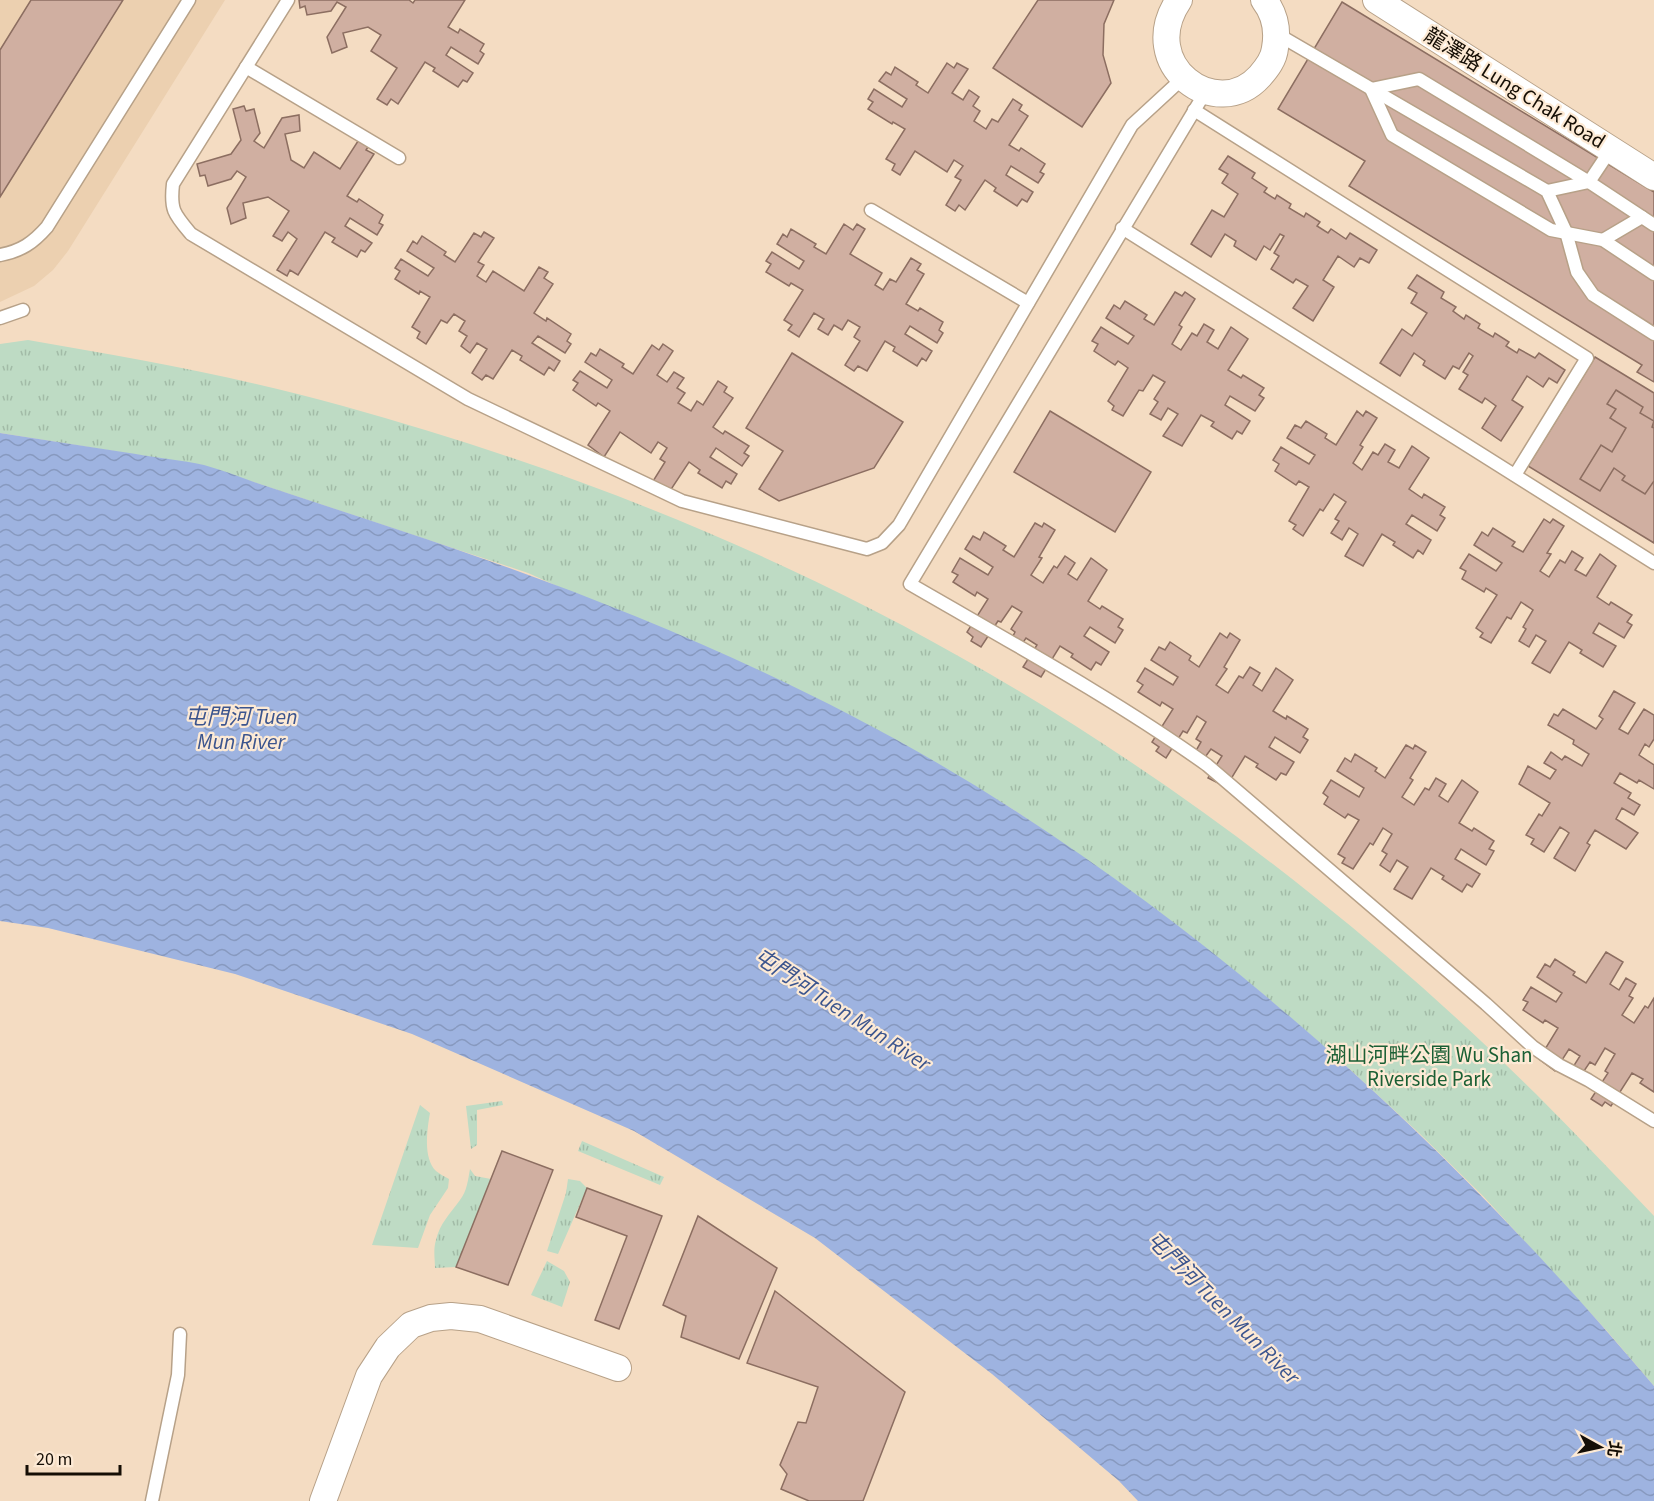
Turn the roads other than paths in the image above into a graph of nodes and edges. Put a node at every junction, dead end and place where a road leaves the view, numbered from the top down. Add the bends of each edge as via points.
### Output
1 (189, 0) edge
2 (288, 0) edge
3 (1179, 0) edge
4 (1264, 0) edge
5 (1284, 0) edge
6 (1376, 0) edge
7 (1276, 30) junction
8 (246, 67) junction
9 (1183, 78) junction
10 (1371, 89) junction
11 (1200, 101) junction
12 (1611, 148) junction
13 (399, 158) dead end
14 (1654, 177) edge
15 (1589, 182) junction
16 (1547, 191) junction
17 (871, 210) dead end
18 (1642, 217) junction
19 (1654, 225) edge
20 (1122, 228) junction
21 (1566, 232) junction
22 (1603, 240) junction
23 (0, 255) edge
24 (1654, 274) edge
25 (1028, 303) junction
26 (23, 310) dead end
27 (0, 318) edge
28 (1654, 334) edge
29 (1515, 475) junction
30 (1654, 562) edge
31 (1654, 1122) edge
32 (180, 1334) dead end
33 (618, 1368) dead end
34 (152, 1501) edge
35 (323, 1501) edge

1 - 23 lane via 47,227 19,251
2 - 8 lane
3 - 9 street via 1170,13 1166,48
4 - 7 street
5 - 7 street
6 - 12 street, 龍澤路 Lung Chak Road
7 - 10 lane
7 - 11 street via 1275,52 1256,81 1240,90
8 - 13 lane
8 - 25 lane via 172,184 171,203 191,234 468,399 682,501 852,546 867,549 882,543 899,525
9 - 11 street via 1194,86
9 - 25 lane via 1132,125
10 - 15 lane via 1419,79
10 - 16 lane
10 - 21 lane via 1392,135 1551,230
11 - 20 lane
11 - 29 lane via 1587,357
12 - 14 street, 龍澤路 Lung Chak Road
12 - 15 lane
15 - 16 lane
15 - 18 lane
16 - 21 lane
17 - 25 lane
18 - 19 lane
18 - 22 lane
20 - 29 lane
20 - 31 lane via 910,584 1121,707 1198,759 1533,1047
21 - 22 lane
21 - 28 lane via 1577,272 1593,295
22 - 24 lane
26 - 27 lane
29 - 30 lane
32 - 34 lane via 178,1376
33 - 35 street via 480,1318 431,1318 411,1325 388,1347 369,1377

